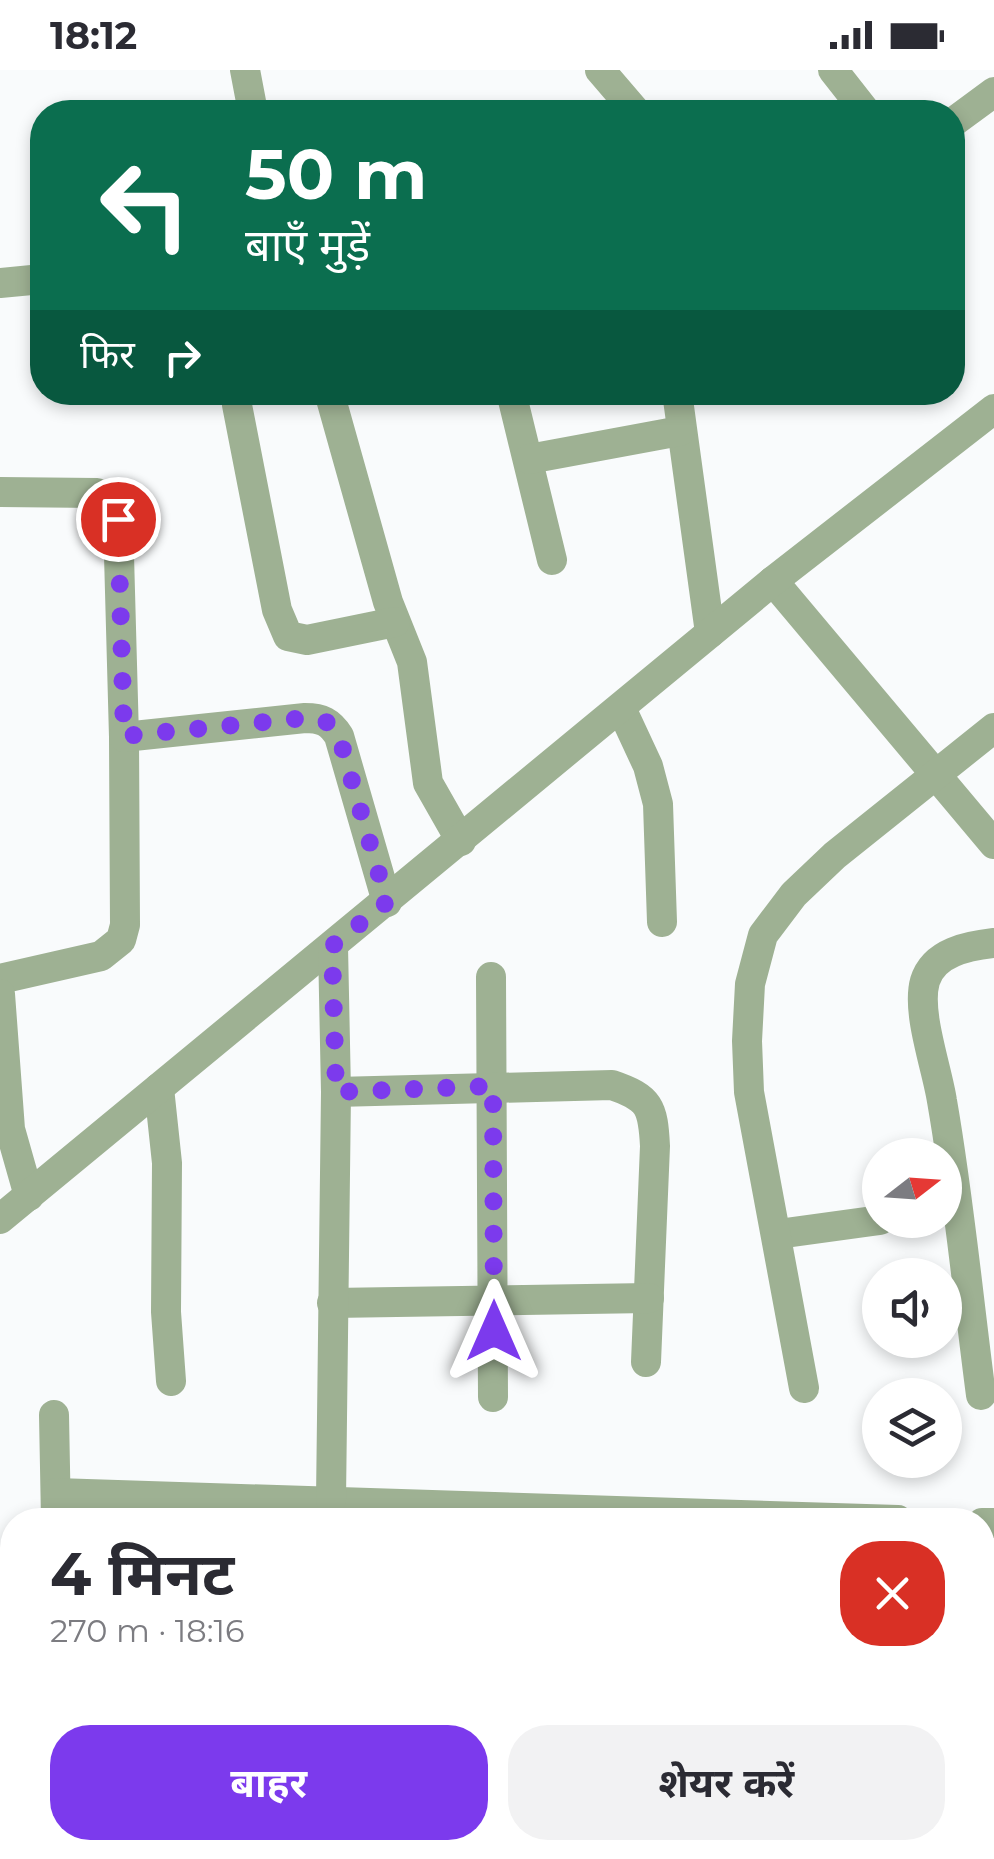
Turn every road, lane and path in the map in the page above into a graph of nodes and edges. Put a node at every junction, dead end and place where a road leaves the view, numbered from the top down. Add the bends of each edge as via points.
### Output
1 (245, 70) edge
2 (600, 70) edge
3 (833, 70) edge
4 (994, 92) edge
5 (251, 100) edge
6 (626, 100) edge
7 (857, 100) edge
8 (965, 113) edge
9 (30, 280) edge
10 (0, 283) edge
11 (237, 405) dead end
12 (333, 405) edge
13 (514, 405) edge
14 (678, 405) edge
15 (994, 409) edge
16 (680, 431) junction
17 (529, 459) junction
18 (0, 492) edge
19 (552, 560) dead end
20 (773, 581) junction
21 (395, 622) junction
22 (710, 633) junction
23 (622, 708) junction
24 (994, 728) edge
25 (124, 736) junction
26 (934, 774) junction
27 (460, 841) junction
28 (994, 844) edge
29 (387, 902) junction
30 (662, 922) dead end
31 (994, 943) edge
32 (332, 946) junction
33 (491, 977) dead end
34 (0, 979) edge
35 (0, 994) edge
36 (493, 1086) junction
37 (159, 1088) junction
38 (336, 1092) junction
39 (946, 1138) edge
40 (29, 1196) junction
41 (0, 1219) edge
42 (862, 1222) edge
43 (778, 1234) junction
44 (956, 1238) edge
45 (649, 1298) junction
46 (494, 1299) junction
47 (332, 1303) junction
48 (646, 1362) dead end
49 (172, 1381) dead end
50 (804, 1388) dead end
51 (493, 1396) dead end
52 (981, 1396) dead end
53 (54, 1415) dead end
54 (331, 1500) junction
55 (56, 1507) edge
56 (124, 1508) edge
57 (273, 1508) edge
58 (558, 1508) edge

1 - 5 street
2 - 6 street
3 - 7 street
4 - 8 street
9 - 10 street
11 - 21 street via 276,610 288,636 307,640
12 - 21 street
13 - 17 street
14 - 16 street
15 - 20 street
16 - 17 street
16 - 22 street
17 - 19 street
18 - 25 street via 97,493 112,503 120,538
20 - 22 street
20 - 26 street
21 - 27 street via 412,662 428,783
22 - 23 street
23 - 27 street
23 - 30 street via 658,804
24 - 26 street
25 - 29 street via 305,718 331,724
25 - 34 street via 121,940 101,956
26 - 28 street
26 - 43 street via 794,894 762,935 750,984 747,1041 757,1147
27 - 29 street
29 - 32 street
31 - 39 street via 952,952 932,966 924,984
32 - 37 street
32 - 38 street
33 - 36 street
35 - 40 street via 10,1129
36 - 38 street
36 - 45 street via 612,1085 640,1094 653,1115 655,1146
36 - 46 street
37 - 40 street
37 - 49 street via 168,1163
38 - 47 street
40 - 41 street
42 - 43 street
43 - 50 street
44 - 52 street
45 - 46 street
45 - 48 street
46 - 47 street
46 - 51 street
47 - 54 street
53 - 55 street
54 - 57 street
54 - 58 street
55 - 56 street

